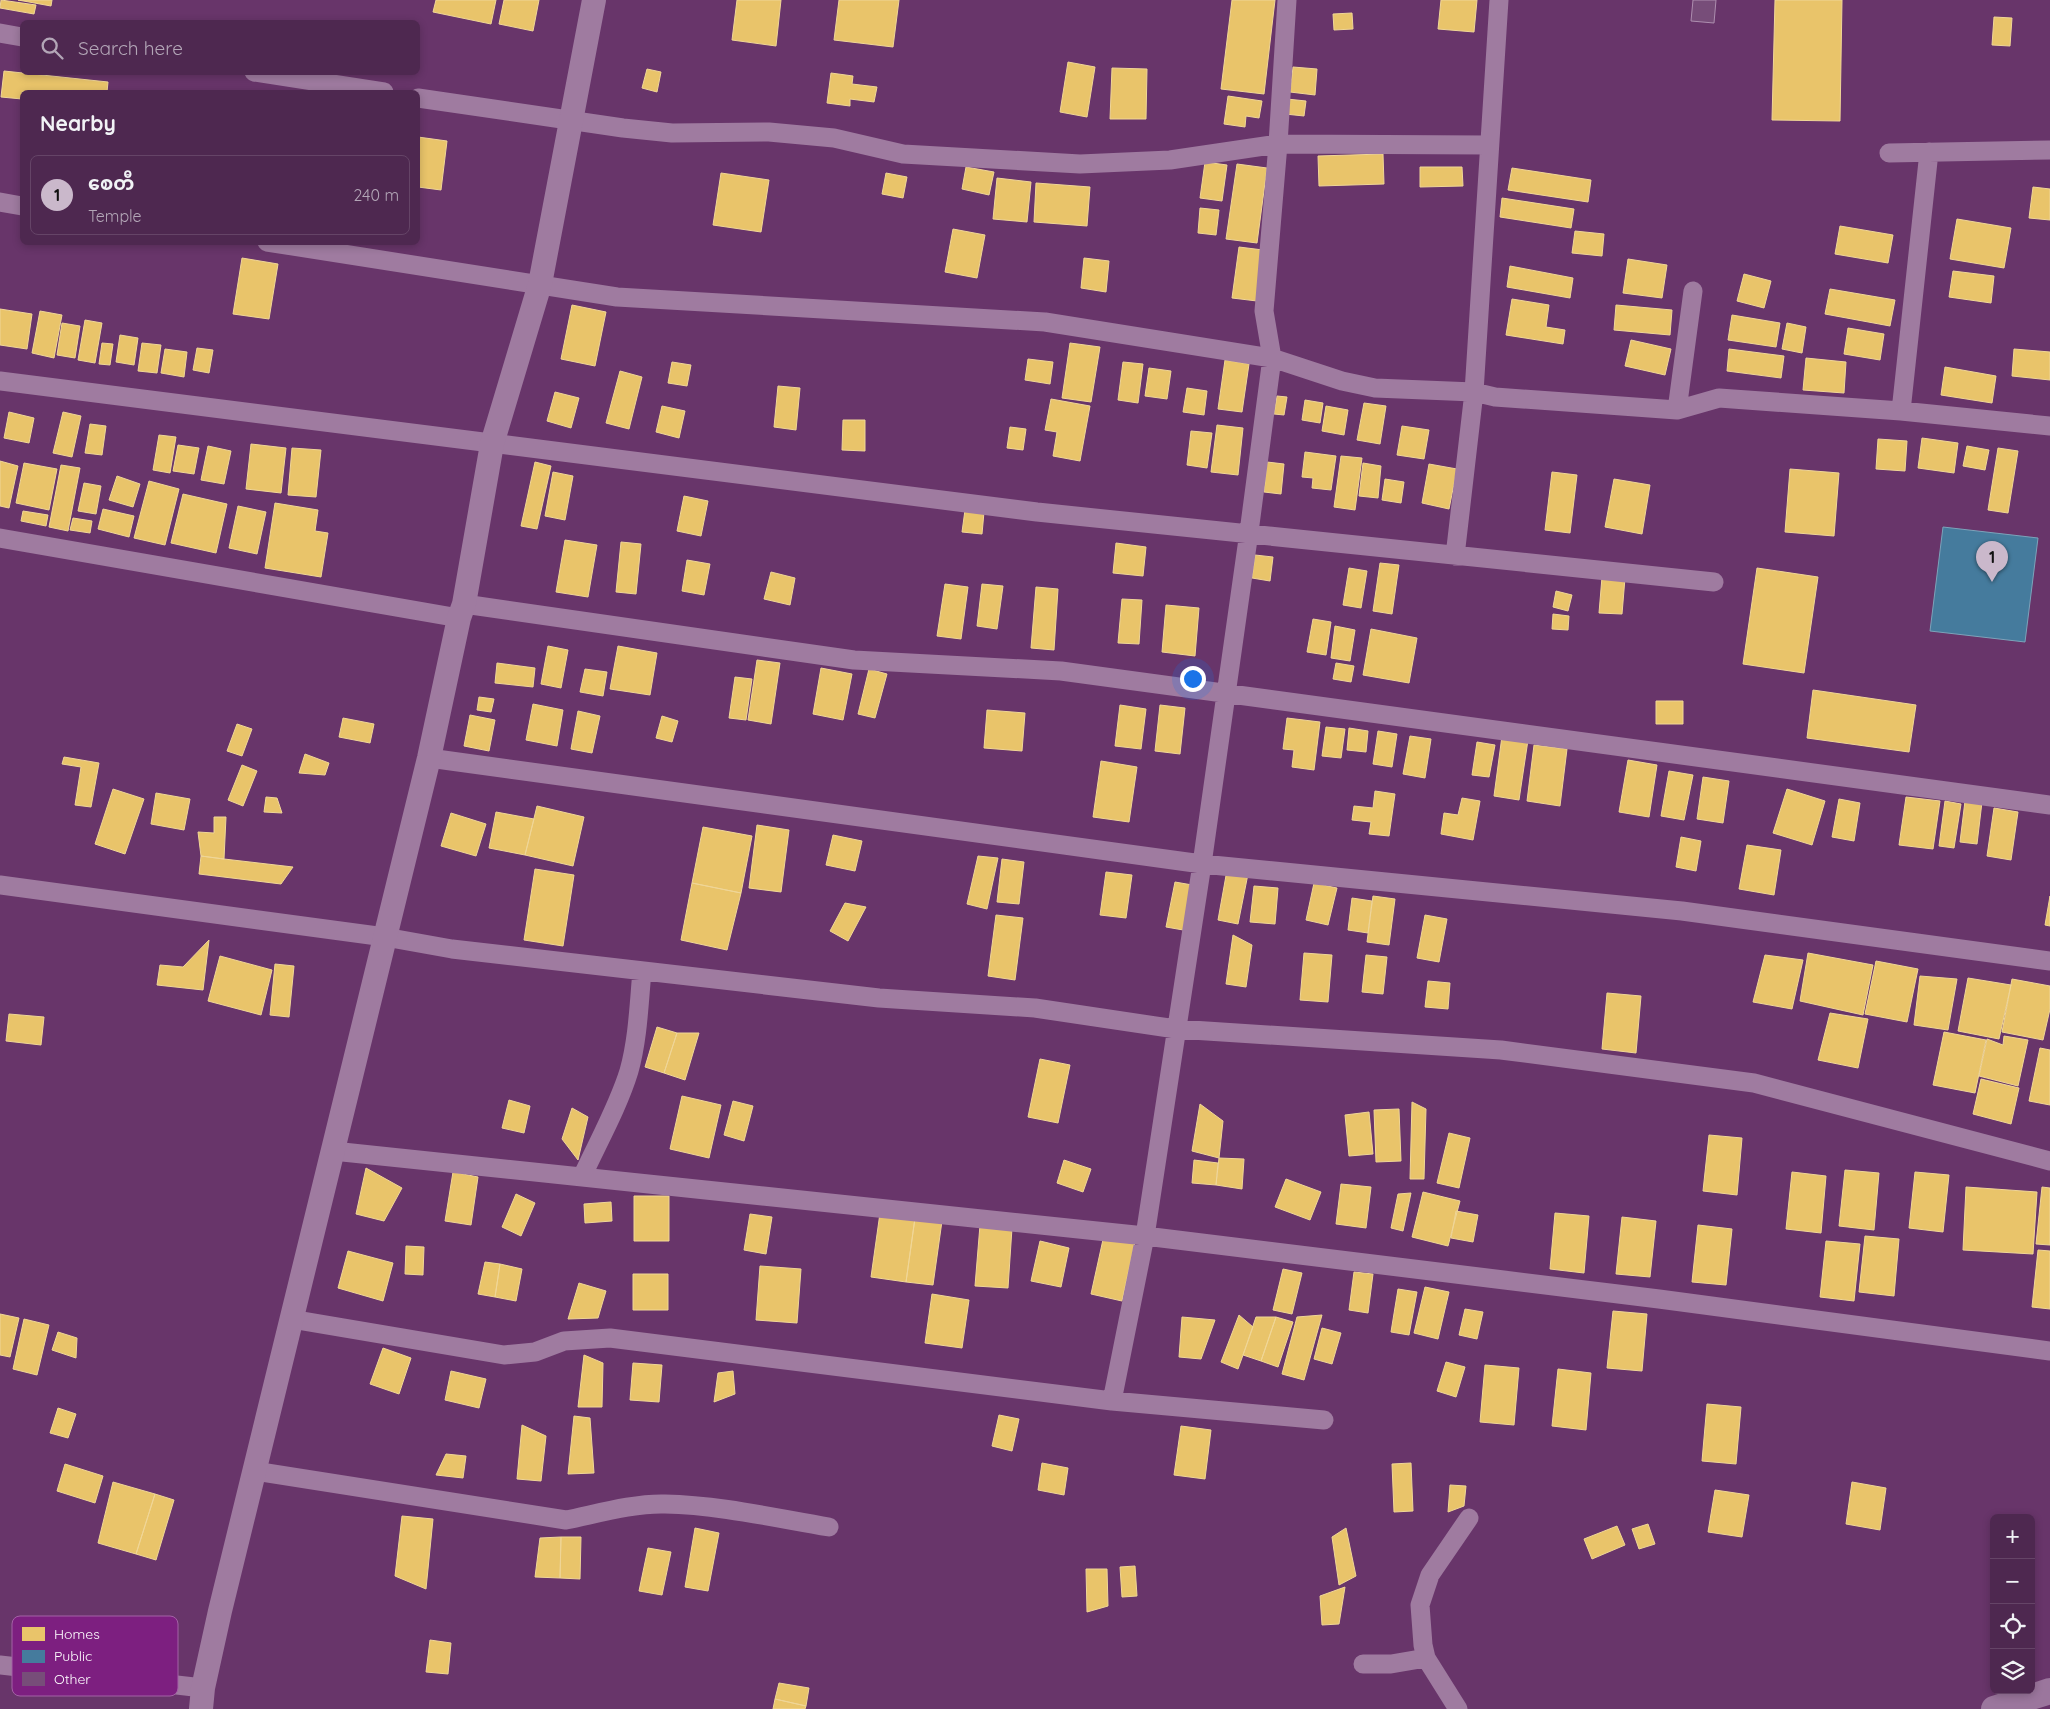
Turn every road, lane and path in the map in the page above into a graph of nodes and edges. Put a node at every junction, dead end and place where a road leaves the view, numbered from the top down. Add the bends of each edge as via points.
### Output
1 (594, 0) edge
2 (1286, 0) edge
3 (1499, 0) edge
4 (0, 33) edge
5 (20, 37) edge
6 (274, 75) edge
7 (371, 90) edge
8 (420, 98) edge
9 (572, 122) junction
10 (1278, 144) junction
11 (1490, 145) junction
12 (2050, 150) edge
13 (1929, 152) junction
14 (1889, 153) dead end
15 (0, 202) edge
16 (20, 206) edge
17 (286, 245) edge
18 (540, 284) junction
19 (1693, 291) dead end
20 (1272, 358) junction
21 (0, 381) edge
22 (1474, 392) junction
23 (1677, 410) junction
24 (1901, 411) junction
25 (2050, 426) edge
26 (492, 444) junction
27 (1249, 532) junction
28 (0, 538) edge
29 (1455, 556) junction
30 (1714, 582) dead end
31 (461, 611) junction
32 (1225, 692) junction
33 (429, 758) junction
34 (2050, 805) edge
35 (1202, 864) junction
36 (0, 885) edge
37 (385, 937) junction
38 (2050, 961) edge
39 (642, 971) junction
40 (1176, 1029) junction
41 (333, 1151) junction
42 (2050, 1161) edge
43 (582, 1177) junction
44 (1145, 1236) junction
45 (291, 1319) junction
46 (2050, 1351) edge
47 (1112, 1401) junction
48 (1324, 1420) dead end
49 (254, 1471) junction
50 (1469, 1518) dead end
51 (829, 1527) dead end
52 (1426, 1658) junction
53 (1363, 1664) dead end
54 (2050, 1691) edge
55 (178, 1695) edge
56 (202, 1699) edge
57 (1458, 1709) edge
58 (1994, 1709) edge

1 - 9 street
2 - 10 street
3 - 11 street
4 - 5 street
6 - 7 street
8 - 9 street
9 - 10 street via 672,133 769,132 834,138 904,154 1080,164 1170,160
9 - 18 street
10 - 11 street
10 - 20 street via 1264,311
11 - 22 street
12 - 13 street
13 - 14 street
13 - 24 street
15 - 16 street
17 - 18 street
18 - 20 street via 617,297 1044,322
18 - 26 street
19 - 23 street
20 - 22 street via 1342,381 1375,388
20 - 27 street
21 - 26 street
22 - 23 street via 1496,397
22 - 29 street
23 - 24 street via 1718,398
24 - 25 street
26 - 27 street via 1037,512
26 - 31 street
27 - 29 street
27 - 32 street
28 - 31 street
29 - 30 street
31 - 32 street via 854,660 1061,671
31 - 33 street
32 - 34 street
32 - 35 street
33 - 35 street
33 - 37 street
35 - 38 street via 1682,911
35 - 40 street
36 - 37 street
37 - 39 street via 452,949
37 - 41 street
39 - 40 street via 878,998 1035,1008
39 - 43 street via 629,1069
40 - 42 street via 1501,1050 1754,1083
40 - 44 street
41 - 43 street
41 - 45 street
43 - 44 street
44 - 46 street
44 - 47 street
45 - 47 street via 504,1355 535,1352 564,1341 610,1338
45 - 49 street
47 - 48 street
49 - 51 street via 566,1520 663,1504 701,1506
49 - 56 street
50 - 52 street via 1430,1575 1420,1605
52 - 53 street via 1391,1664
52 - 57 street
54 - 58 main road
55 - 56 street

